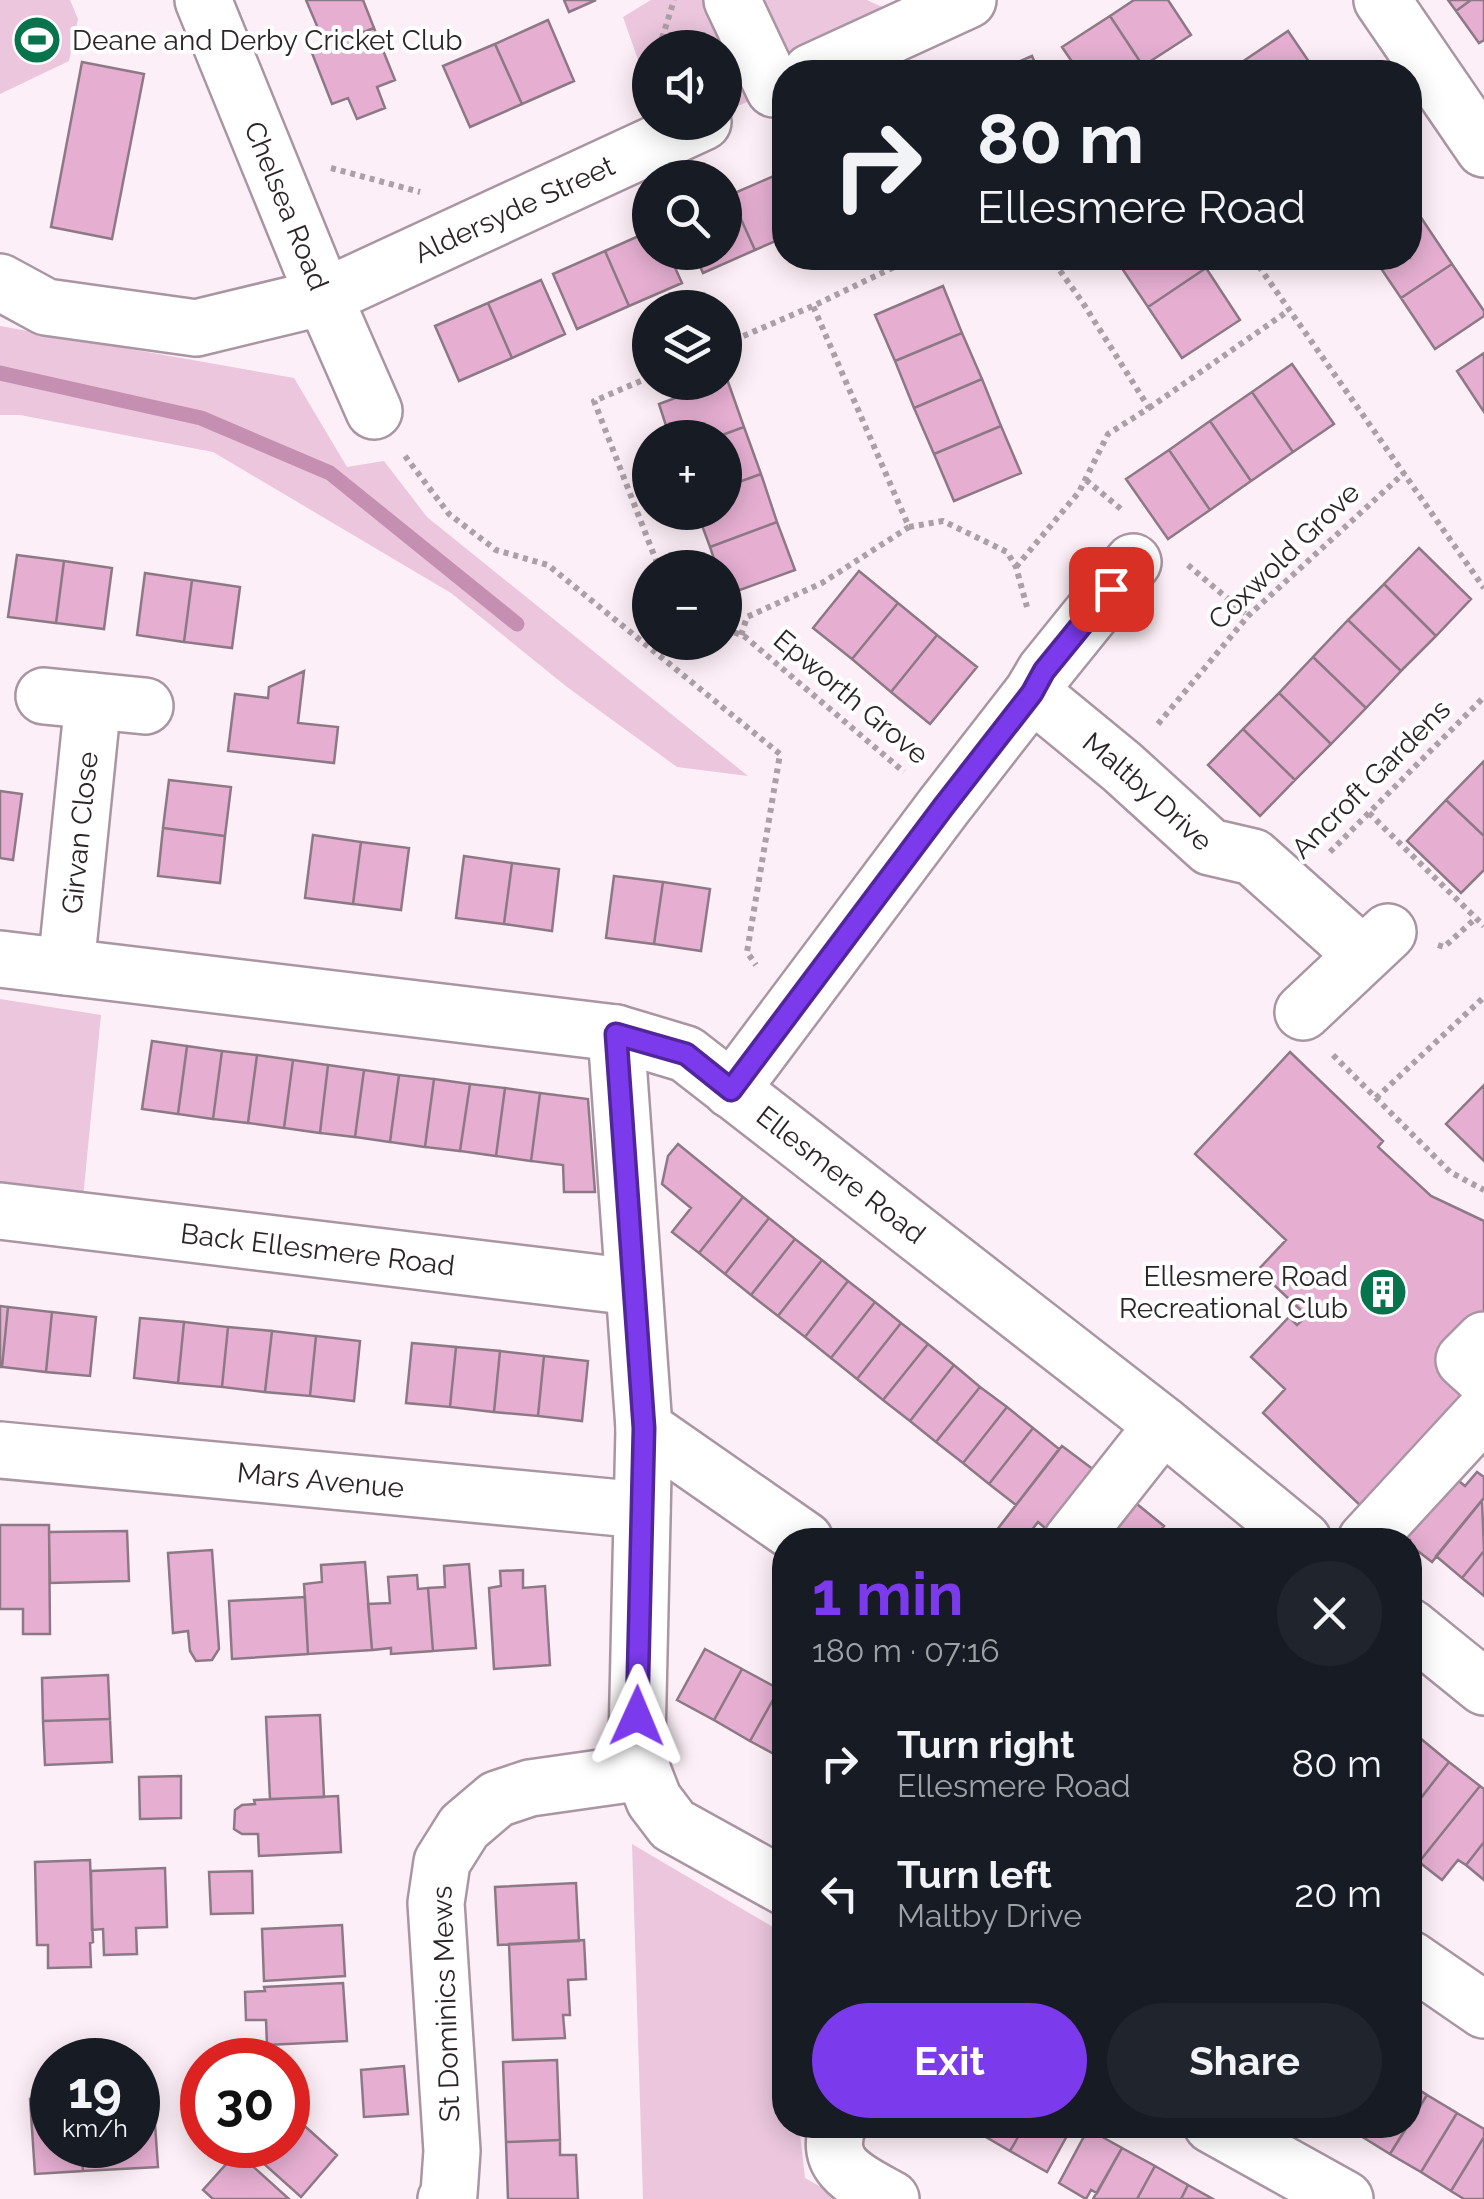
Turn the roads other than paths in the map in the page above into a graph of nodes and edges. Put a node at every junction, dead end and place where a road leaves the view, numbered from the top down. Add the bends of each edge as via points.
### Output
1 (203, 0) edge
2 (732, 0) edge
3 (968, 0) edge
4 (1382, 0) edge
5 (774, 60) edge
6 (838, 60) edge
7 (772, 90) edge
8 (742, 104) edge
9 (663, 140) edge
10 (1484, 149) edge
11 (0, 282) edge
12 (324, 297) junction
13 (374, 411) road end
14 (1133, 562) dead end
15 (1038, 682) junction
16 (94, 701) dead end
17 (0, 959) edge
18 (66, 967) junction
19 (1303, 1012) road end
20 (616, 1034) junction
21 (731, 1090) junction
22 (0, 1211) edge
23 (633, 1287) junction
24 (1484, 1340) edge
25 (1484, 1378) edge
26 (1484, 1412) edge
27 (1162, 1425) junction
28 (644, 1428) junction
29 (0, 1450) edge
30 (642, 1510) junction
31 (788, 1528) edge
32 (1081, 1528) edge
33 (1288, 1528) edge
34 (1377, 1528) edge
35 (1422, 1637) edge
36 (1484, 1686) edge
37 (644, 1772) junction
38 (772, 1880) edge
39 (1422, 1967) edge
40 (1484, 2010) edge
41 (836, 2138) edge
42 (1235, 2138) edge
43 (446, 2199) edge
44 (890, 2199) edge
45 (1345, 2199) edge

1 - 12 street, Chelsea Road
2 - 5 street
3 - 6 street
4 - 10 street
7 - 8 street
9 - 12 street, Aldersyde Street
11 - 12 street, Aldersyde Street via 46,307 196,328
12 - 13 street, Chelsea Road
14 - 15 street
15 - 19 street, Maltby Drive via 1210,846 1253,858 1290,892 1376,943
15 - 21 street
16 - 18 street, Girvan Close
17 - 18 street, Ellesmere Road
18 - 20 street, Ellesmere Road
20 - 21 street, Ellesmere Road via 686,1054
20 - 23 street
21 - 27 street, Ellesmere Road
22 - 23 street, Back Ellesmere Road
23 - 28 street
24 - 25 street via 1464,1360
26 - 34 street
27 - 32 street
27 - 33 street, Ellesmere Road
28 - 30 street
28 - 31 street
29 - 30 street, Mars Avenue
30 - 37 street via 637,1743
35 - 36 street
37 - 38 street via 673,1825
37 - 43 street, St Dominics Mews via 530,1788 497,1800 464,1827 442,1862 436,1903 452,2151
39 - 40 street
41 - 44 street via 837,2159 850,2176
42 - 45 street

